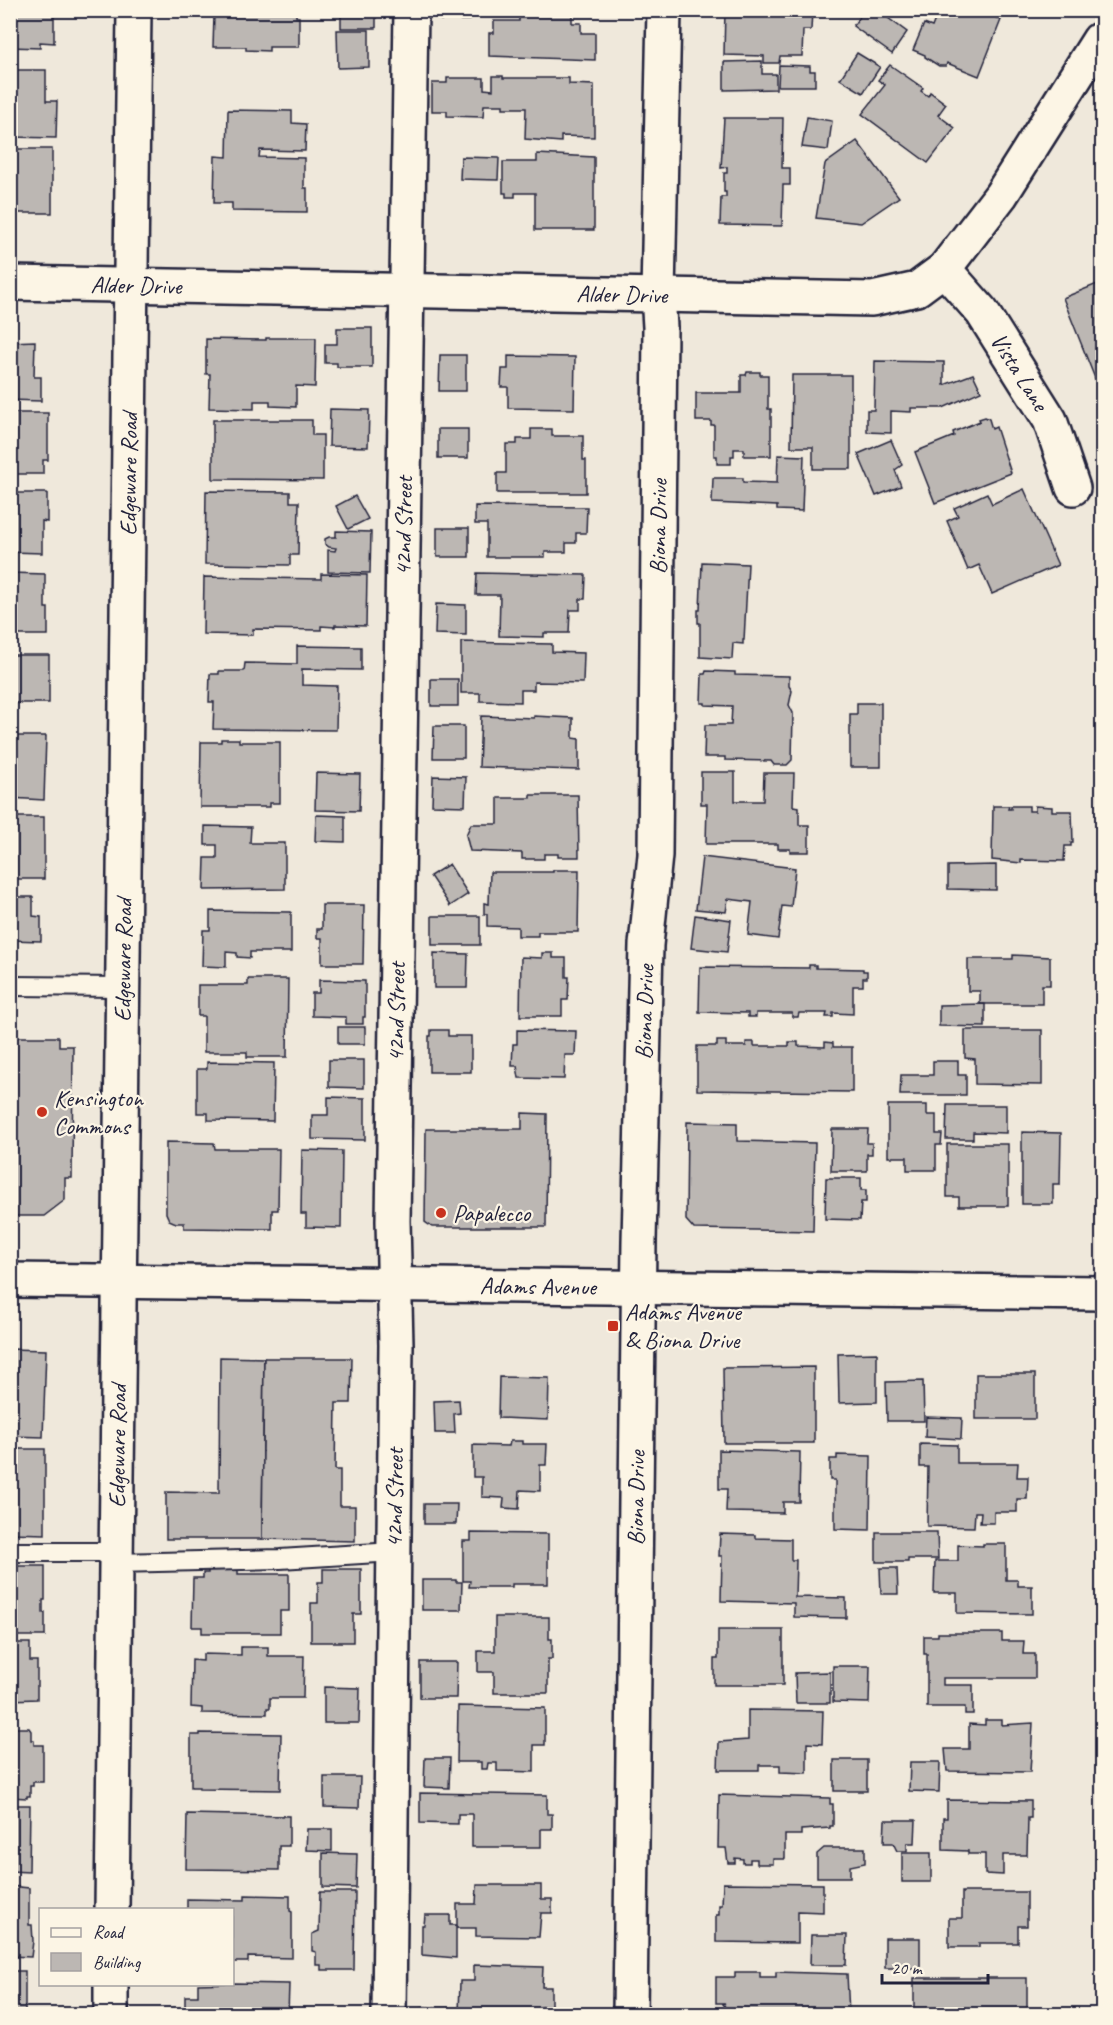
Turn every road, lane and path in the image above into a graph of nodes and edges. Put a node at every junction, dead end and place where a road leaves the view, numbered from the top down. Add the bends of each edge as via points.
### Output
1 (134, 10) edge
2 (411, 10) edge
3 (664, 10) edge
4 (1101, 35) edge
5 (944, 269) junction
6 (10, 283) edge
7 (131, 285) junction
8 (408, 291) junction
9 (658, 295) junction
10 (1073, 488) dead end
11 (10, 986) edge
12 (123, 987) junction
13 (10, 1280) edge
14 (119, 1282) junction
15 (395, 1285) junction
16 (639, 1287) junction
17 (1102, 1293) edge
18 (10, 1552) edge
19 (394, 1552) junction
20 (116, 1558) junction
21 (112, 1908) edge
22 (111, 1986) edge
23 (111, 2014) edge
24 (389, 2014) edge
25 (630, 2014) edge

1 - 7 street, Edgeware Road
2 - 8 street, 42nd Street
3 - 9 street, Biona Drive
4 - 5 street, Alder Drive via 1002,195
5 - 9 street, Alder Drive via 917,289 872,299
5 - 10 street, Vista Lane via 982,312 1050,420
6 - 7 street, Alder Drive
7 - 8 street, Alder Drive
7 - 12 street, Edgeware Road
8 - 9 street, Alder Drive
8 - 15 street, 42nd Street
9 - 16 street, Biona Drive via 655,855 646,945
11 - 12 lane
12 - 14 street, Edgeware Road
13 - 14 street, Adams Avenue
14 - 15 street, Adams Avenue
14 - 20 street, Edgeware Road
15 - 16 street, Adams Avenue
15 - 19 street, 42nd Street
16 - 17 street, Adams Avenue
16 - 25 street, Biona Drive
18 - 20 lane
19 - 20 lane via 280,1560
19 - 24 street, 42nd Street
20 - 21 street, Edgeware Road
22 - 23 street

